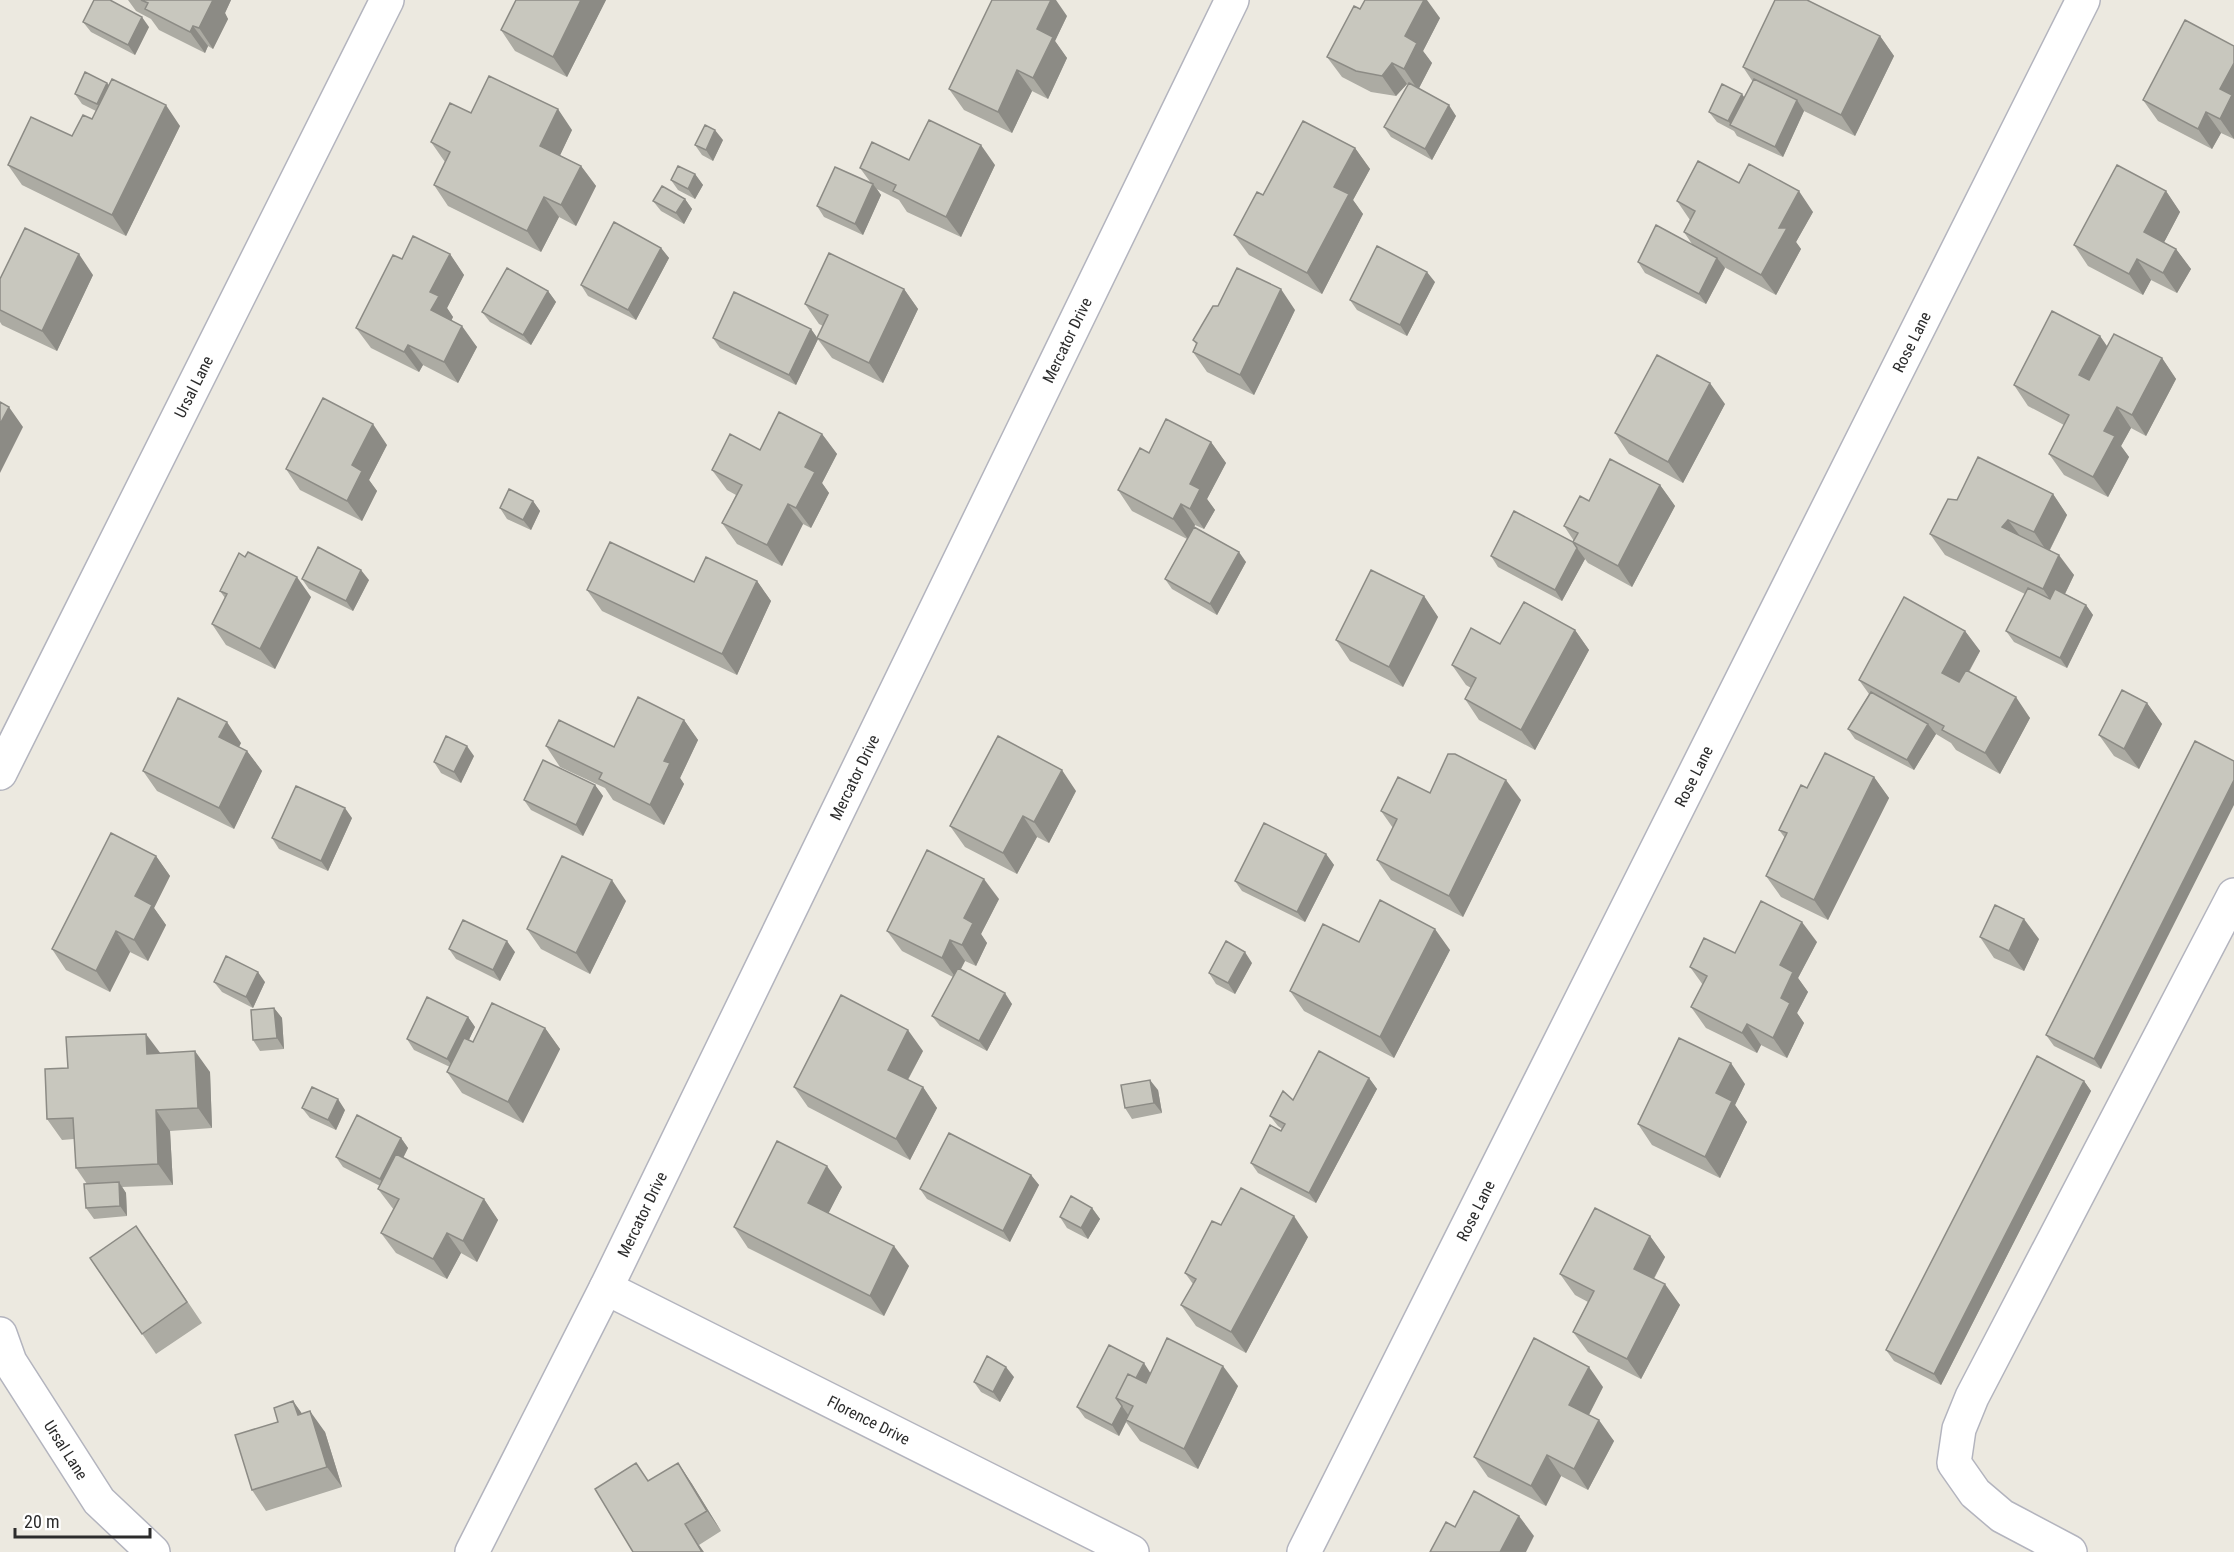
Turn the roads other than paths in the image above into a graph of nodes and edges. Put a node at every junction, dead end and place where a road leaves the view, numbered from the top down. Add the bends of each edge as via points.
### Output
1 (387, 0) edge
2 (1232, 0) edge
3 (2083, 0) edge
4 (0, 773) edge
5 (2234, 895) edge
6 (606, 1288) junction
7 (0, 1334) edge
8 (153, 1552) edge
9 (472, 1552) edge
10 (1132, 1552) edge
11 (1304, 1552) edge
12 (2070, 1552) edge

1 - 4 street, Ursal Lane
2 - 6 street, Mercator Drive
3 - 11 street, Rose Lane
5 - 12 street via 1972,1397 1959,1429 1954,1463 1975,1493 2002,1516
6 - 9 street, Mercator Drive
6 - 10 street, Florence Drive
7 - 8 street, Ursal Lane via 10,1362 99,1501

